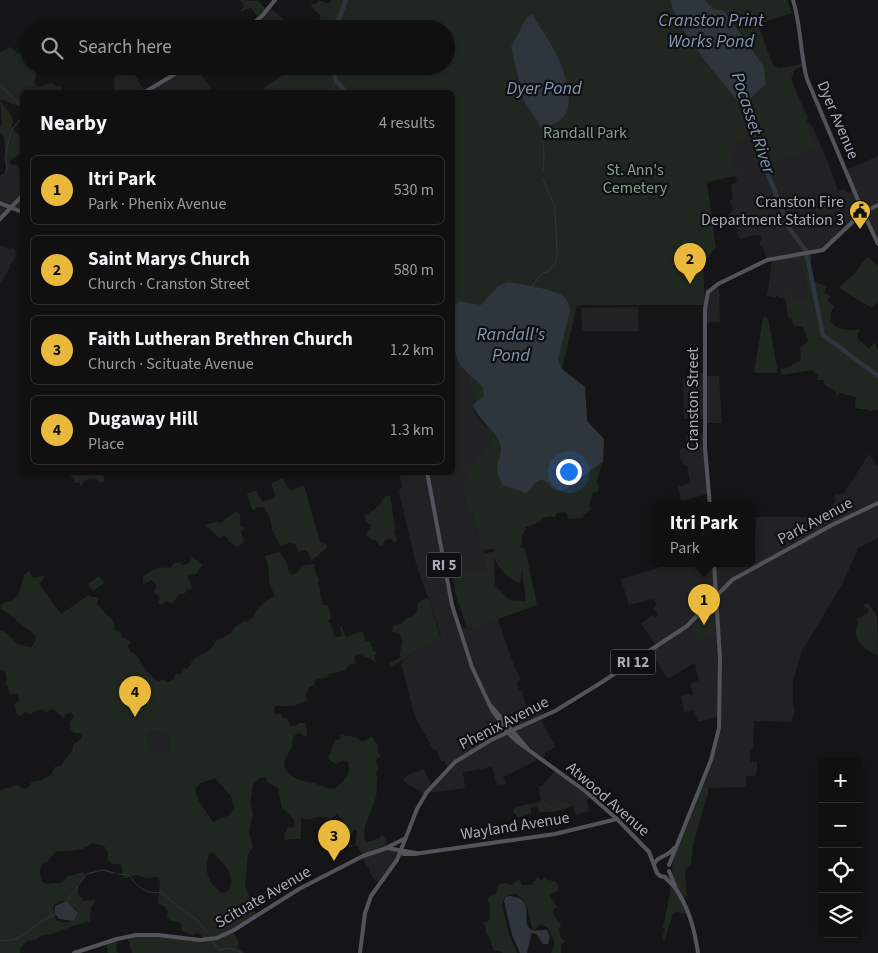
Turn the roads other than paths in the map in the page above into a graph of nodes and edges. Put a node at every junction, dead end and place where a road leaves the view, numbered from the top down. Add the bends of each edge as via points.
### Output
1 (275, 0) edge
2 (793, 0) edge
3 (257, 20) edge
4 (173, 75) edge
5 (148, 90) edge
6 (20, 198) edge
7 (0, 203) edge
8 (878, 205) edge
9 (10, 207) junction
10 (20, 211) edge
11 (863, 212) junction
12 (0, 219) edge
13 (878, 244) edge
14 (428, 475) edge
15 (710, 502) edge
16 (878, 504) edge
17 (714, 567) edge
18 (716, 596) junction
19 (510, 732) junction
20 (616, 818) junction
21 (406, 838) junction
22 (676, 844) junction
23 (387, 848) junction
24 (401, 851) junction
25 (649, 852) junction
26 (661, 857) junction
27 (654, 864) junction
28 (669, 865) junction
29 (669, 871) junction
30 (665, 877) junction
31 (675, 887) junction
32 (74, 953) edge
33 (360, 953) edge
34 (698, 953) edge

1 - 3 main road
2 - 11 main road, Dyer Avenue via 807,79
4 - 5 main road
6 - 9 main road
7 - 9 main road
8 - 11 main road
9 - 10 main road
9 - 12 main road
11 - 13 main road, Dyer Avenue
11 - 15 main road, Cranston Street via 826,248 767,260 708,292 705,309 705,448
14 - 19 main road, Atwood Avenue / RI 5 via 452,605 472,667 490,704
16 - 18 main road, Park Avenue / RI 12 via 832,525 738,577
17 - 18 main road
18 - 19 main road, Phenix Avenue / RI 12 via 687,626 555,711
18 - 22 main road via 720,658 719,728 710,760
19 - 20 main road, Atwood Avenue / RI 5
19 - 21 main road, Phenix Avenue / RI 12 via 465,755 439,777 417,810
20 - 24 main road, Wayland Avenue via 555,834 416,853
20 - 25 main road, Atwood Avenue / RI 5
21 - 23 main road, Scituate Avenue
21 - 24 main road, Phenix Avenue / RI 12
22 - 26 main road via 669,854
22 - 28 main road
23 - 24 main road
23 - 32 main road, Scituate Avenue via 363,856 299,889 217,938 192,940 136,935
24 - 33 main road, Phenix Avenue via 367,905
25 - 26 main road, Atwood Avenue / RI 5
25 - 27 main road, Atwood Avenue / RI 5
26 - 27 main road
26 - 28 main road, RI 5
27 - 30 main road, RI 5 via 656,873
28 - 29 main road, RI 5
29 - 30 main road
29 - 31 main road, RI 5
30 - 31 main road, RI 5
31 - 34 main road, RI 5 via 690,920

